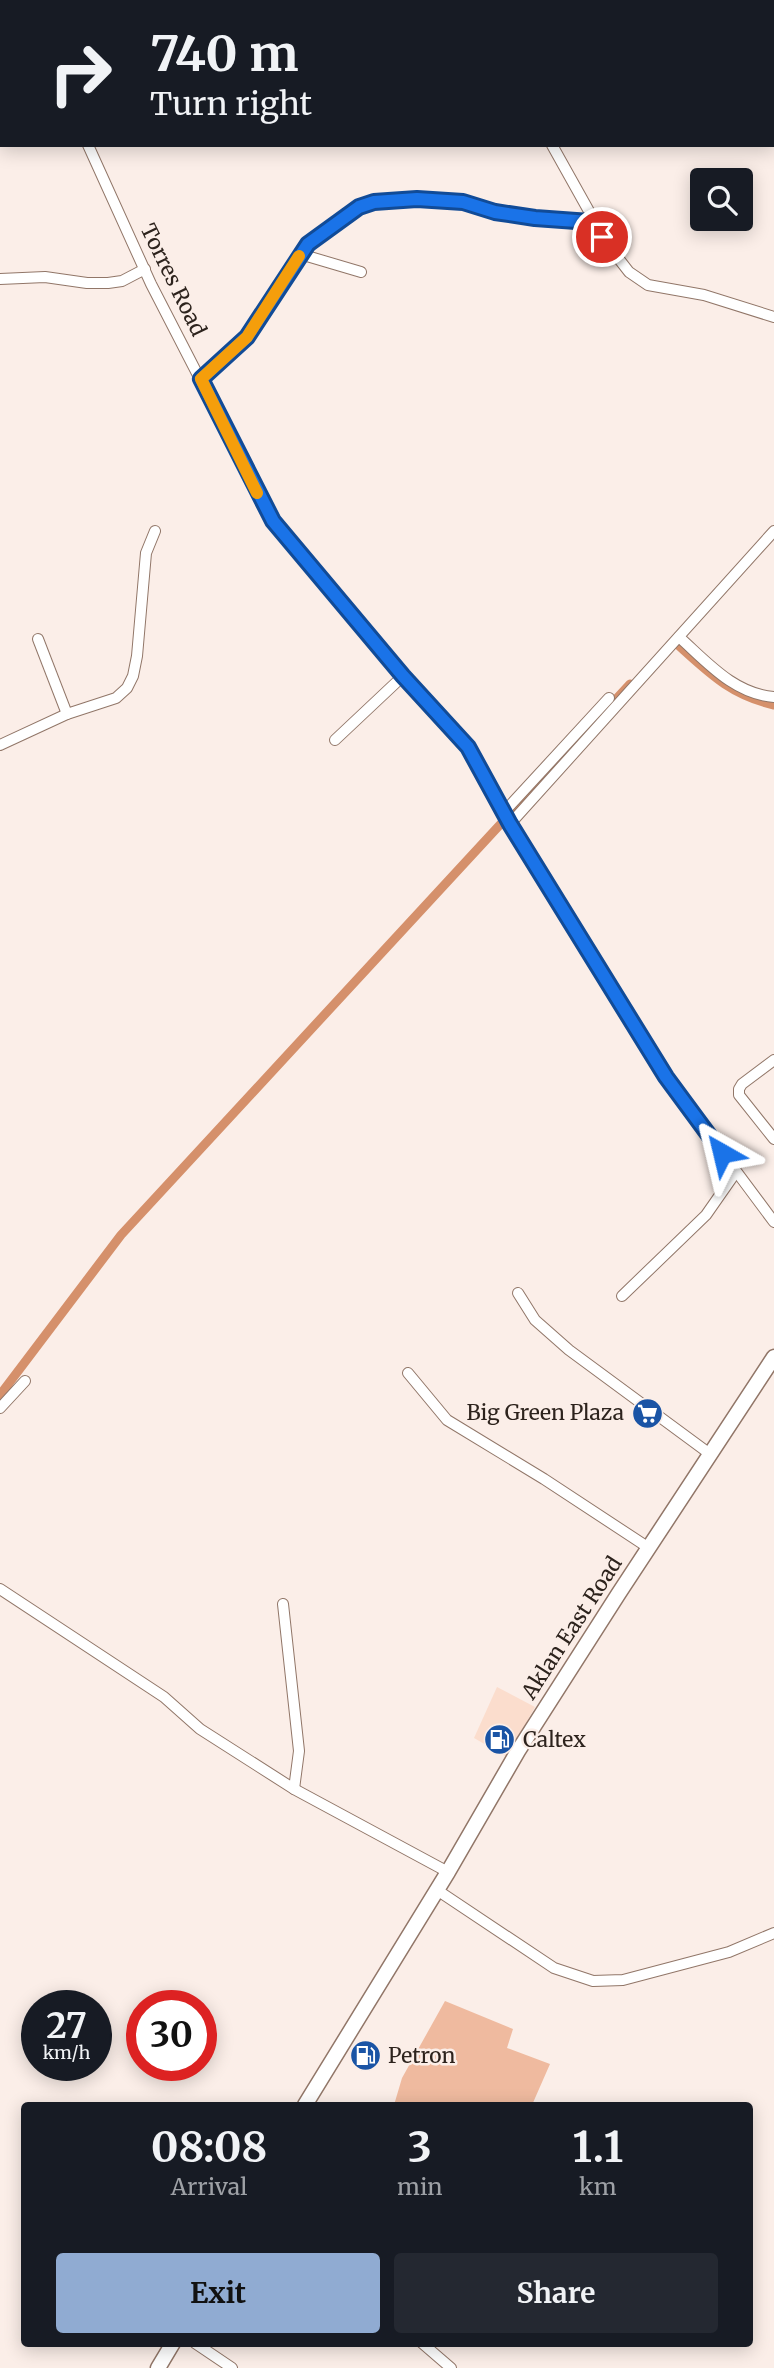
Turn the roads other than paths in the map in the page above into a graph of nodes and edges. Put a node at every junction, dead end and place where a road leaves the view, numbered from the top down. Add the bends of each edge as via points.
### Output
1 (89, 147) edge
2 (553, 147) edge
3 (590, 222) junction
4 (300, 254) junction
5 (145, 268) junction
6 (361, 272) dead end
7 (0, 279) edge
8 (774, 317) edge
9 (201, 379) junction
10 (155, 531) dead end
11 (774, 531) edge
12 (679, 637) junction
13 (38, 639) dead end
14 (403, 676) junction
15 (774, 697) edge
16 (609, 698) dead end
17 (68, 714) junction
18 (335, 740) dead end
19 (0, 745) edge
20 (506, 818) junction
21 (774, 1059) edge
22 (774, 1139) edge
23 (736, 1172) junction
24 (774, 1222) edge
25 (518, 1293) dead end
26 (622, 1296) dead end
27 (774, 1357) edge
28 (408, 1373) dead end
29 (25, 1381) dead end
30 (0, 1408) edge
31 (710, 1454) junction
32 (649, 1548) junction
33 (0, 1589) edge
34 (283, 1604) dead end
35 (294, 1789) junction
36 (448, 1872) junction
37 (437, 1890) junction
38 (774, 1933) edge
39 (307, 2102) edge
40 (171, 2347) edge
41 (200, 2347) edge
42 (427, 2347) edge
43 (158, 2368) edge
44 (232, 2368) edge
45 (451, 2368) edge

1 - 5 street, Torres Road
2 - 3 street via 590,213
3 - 4 street via 495,212 463,202 374,202 359,207
3 - 8 street via 629,272 648,285 704,295
4 - 6 street
4 - 9 street via 247,337
5 - 7 street via 108,283 45,277
5 - 9 street, Torres Road
9 - 14 street, Torres Road via 273,521
10 - 17 street via 146,553 137,656 128,688 116,698
11 - 12 street
12 - 15 street via 732,683
12 - 20 street
13 - 17 street
14 - 18 street
14 - 20 street, Torres Road via 468,747
16 - 20 street
17 - 19 street
20 - 23 street, Torres Road via 666,1077
21 - 22 street via 739,1089
23 - 24 street, Torres Road
23 - 26 street via 706,1215
25 - 31 street via 535,1320 569,1350
27 - 31 main road, Aklan East Road
28 - 32 street via 447,1420
29 - 30 street
31 - 32 main road, Aklan East Road
32 - 36 main road, Aklan East Road via 518,1751
33 - 35 street
34 - 35 street via 299,1751
35 - 36 street
36 - 37 main road, Aklan East Road
37 - 38 street via 554,1968 593,1981 623,1980 729,1952
37 - 39 main road, Aklan East Road
40 - 43 main road
41 - 44 street
42 - 45 street

